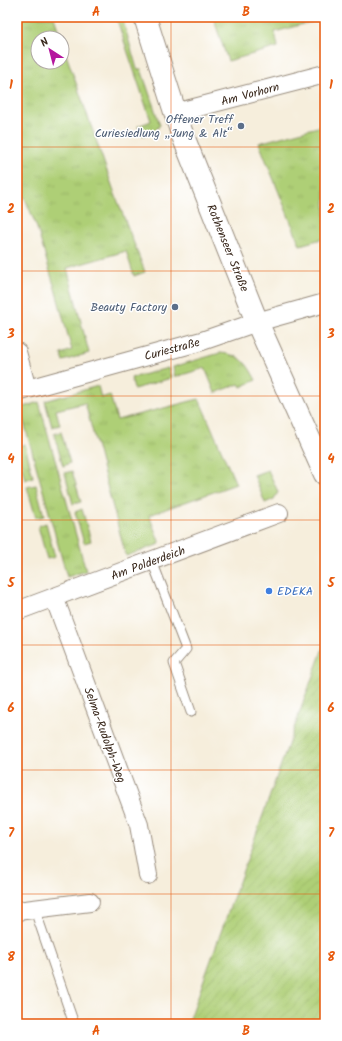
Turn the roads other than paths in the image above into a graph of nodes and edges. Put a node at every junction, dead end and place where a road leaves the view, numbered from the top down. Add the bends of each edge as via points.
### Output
1 (145, 17) edge
2 (325, 74) edge
3 (175, 113) junction
4 (325, 303) edge
5 (257, 322) junction
6 (17, 352) edge
7 (22, 390) edge
8 (325, 474) edge
9 (278, 514) dead end
10 (152, 561) junction
11 (54, 597) junction
12 (17, 611) edge
13 (191, 712) dead end
14 (148, 875) dead end
15 (90, 902) dead end
16 (35, 910) junction
17 (17, 912) edge
18 (74, 1024) edge

1 - 3 street, Rothenseer Straße
2 - 3 street, Am Vorhorn
3 - 5 street, Rothenseer Straße
4 - 5 street, Curiestraße
5 - 7 street, Curiestraße via 202,341
5 - 8 street, Rothenseer Straße
6 - 7 street
9 - 10 street, Am Polderdeich
10 - 11 street, Am Polderdeich
10 - 13 lane via 186,649 174,663
11 - 12 street, Am Polderdeich
11 - 14 street, Selma-Rudolph-Weg via 139,825
15 - 16 street
16 - 17 street
16 - 18 lane

